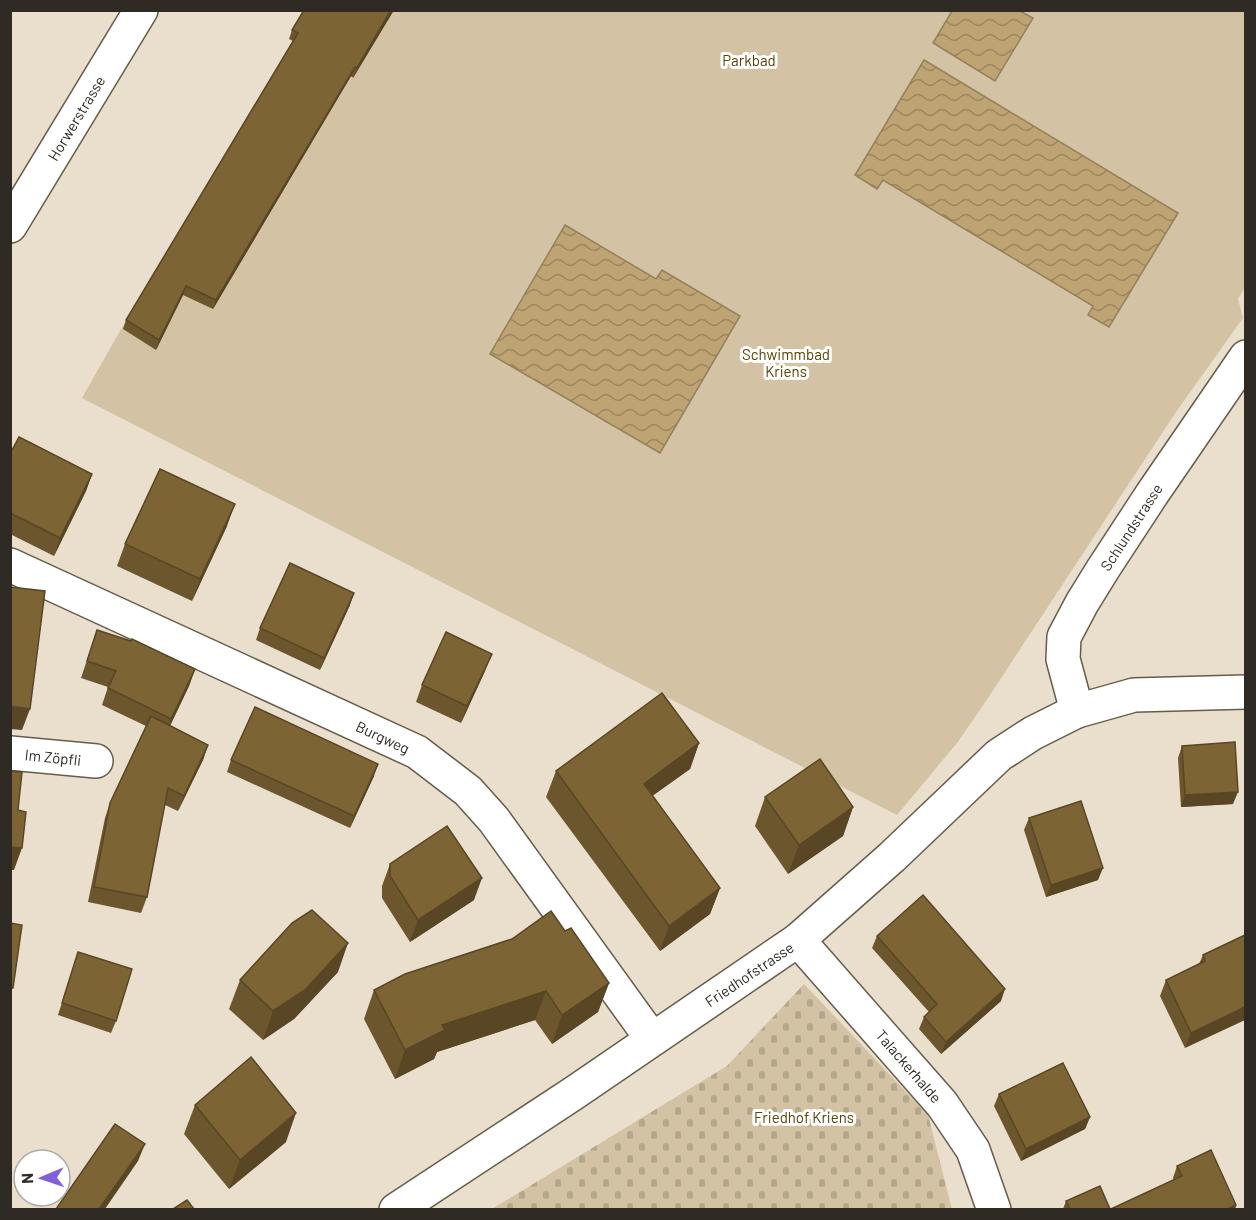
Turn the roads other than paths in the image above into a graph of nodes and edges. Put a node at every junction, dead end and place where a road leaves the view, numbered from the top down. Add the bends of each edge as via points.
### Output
1 (141, 10) edge
2 (10, 226) edge
3 (1245, 357) edge
4 (10, 565) edge
5 (1245, 692) edge
6 (1077, 711) junction
7 (10, 753) edge
8 (96, 761) dead end
9 (798, 940) junction
10 (652, 1039) junction
11 (396, 1209) edge
12 (994, 1209) edge

1 - 2 street, Horwerstrasse
3 - 6 street, Schlundstrasse via 1097,578 1064,637 1063,659
4 - 10 street, Burgweg via 417,752 468,791 494,820
5 - 6 street, Friedhofstrasse via 1134,695
6 - 9 street, Friedhofstrasse via 999,755
7 - 8 street, Im Zöpfli
9 - 10 street, Friedhofstrasse
9 - 12 street, Talackerhalde via 942,1104 973,1150
10 - 11 street, Friedhofstrasse

